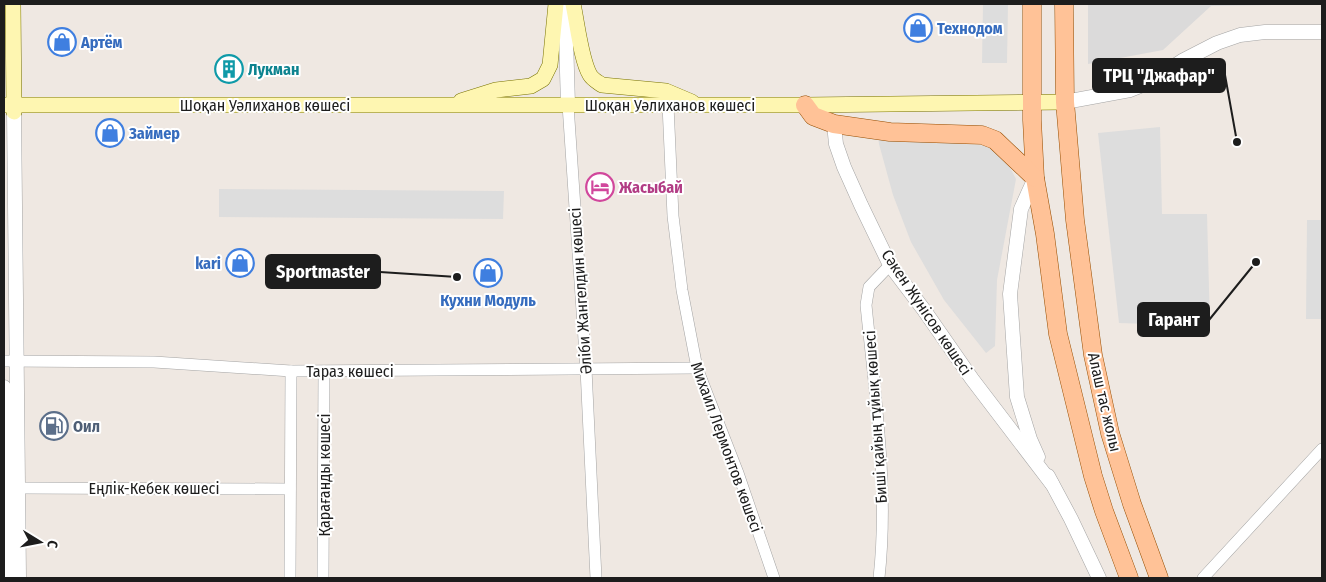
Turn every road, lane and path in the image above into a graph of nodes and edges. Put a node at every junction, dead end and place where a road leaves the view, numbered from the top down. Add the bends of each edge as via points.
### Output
1 (13, 4) edge
2 (556, 4) edge
3 (565, 4) edge
4 (573, 4) edge
5 (1032, 4) edge
6 (1064, 4) edge
7 (1322, 32) edge
8 (1032, 102) junction
9 (1065, 102) junction
10 (446, 105) junction
11 (568, 105) junction
12 (668, 105) junction
13 (700, 105) junction
14 (804, 105) junction
15 (10, 107) edge
16 (834, 124) junction
17 (1035, 178) junction
18 (890, 265) junction
19 (10, 360) edge
20 (696, 368) junction
21 (586, 369) junction
22 (291, 371) junction
23 (324, 371) junction
24 (4, 387) edge
25 (1322, 449) edge
26 (1052, 484) junction
27 (17, 488) junction
28 (290, 489) junction
29 (6, 504) edge
30 (9, 578) edge
31 (19, 578) edge
32 (290, 578) edge
33 (324, 578) edge
34 (596, 578) edge
35 (774, 578) edge
36 (879, 578) edge
37 (1099, 578) edge
38 (1129, 578) edge
39 (1159, 578) edge
40 (1203, 578) edge

1 - 15 main road
2 - 10 main road via 550,65 543,79 532,86 496,90
3 - 11 street, Әліби Жангелдин көшесі
4 - 13 main road via 588,72 594,80 602,86 666,92
5 - 8 main road, Алаш тас жолы
6 - 9 main road, Алаш тас жолы
7 - 9 street, Шоқан Уәлиханов көшесі via 1240,35 1217,43 1130,90
8 - 9 main road, Шоқан Уәлиханов көшесі
8 - 14 main road, Шоқан Уәлиханов көшесі
8 - 17 main road, Алаш тас жолы
9 - 39 main road, Алаш тас жолы via 1075,220 1093,355 1110,433
10 - 11 main road, Шоқан Уәлиханов көшесі
10 - 15 main road, Шоқан Уәлиханов көшесі
11 - 12 main road, Шоқан Уәлиханов көшесі
11 - 21 street, Әліби Жангелдин көшесі
12 - 13 main road, Шоқан Уәлиханов көшесі
12 - 20 street, Михаил Лермонтов көшесі via 673,216
13 - 14 main road, Шоқан Уәлиханов көшесі
14 - 16 main road via 813,116
15 - 19 street
16 - 17 main road via 890,132 982,134 994,140
16 - 18 street, Сәкен Жүнісов көшесі via 836,144 844,167
17 - 26 street via 1021,209 1010,294 1012,339 1017,397 1030,439
17 - 38 main road, Алаш тас жолы via 1058,334 1104,511
18 - 26 street, Сәкен Жүнісов көшесі
18 - 36 street, Биші қайың тұйық көшесі via 869,287 866,305 881,456 883,548
19 - 22 street, Тараз көшесі via 154,362
19 - 27 street
20 - 21 street, Тараз көшесі
20 - 35 street, Михаил Лермонтов көшесі
21 - 23 street, Тараз көшесі
21 - 34 street, Әліби Жангелдин көшесі
22 - 23 street, Тараз көшесі
22 - 28 street, Қарағанды көшесі
23 - 33 street, Қарағанды көшесі
24 - 29 street
25 - 40 street
26 - 37 street
27 - 28 street, Еңлік-Кебек көшесі
27 - 31 street
28 - 32 street, Қарағанды көшесі
29 - 30 street

